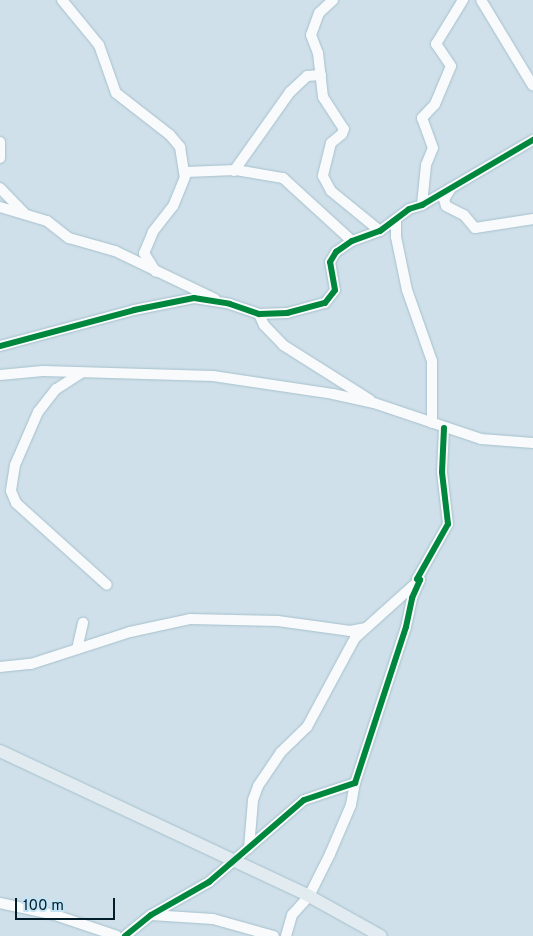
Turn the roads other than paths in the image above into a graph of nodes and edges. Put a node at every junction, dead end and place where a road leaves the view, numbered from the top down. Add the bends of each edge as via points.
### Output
1 (62, 0) edge
2 (333, 0) edge
3 (463, 0) edge
4 (481, 0) edge
5 (321, 75) junction
6 (533, 86) edge
7 (533, 140) edge
8 (0, 142) edge
9 (0, 158) edge
10 (234, 171) junction
11 (186, 172) junction
12 (453, 184) junction
13 (0, 188) edge
14 (422, 205) junction
15 (0, 207) edge
16 (26, 215) junction
17 (533, 219) edge
18 (396, 220) junction
19 (380, 230) junction
20 (352, 241) junction
21 (156, 272) junction
22 (222, 303) junction
23 (259, 314) junction
24 (0, 346) edge
25 (82, 372) junction
26 (0, 375) edge
27 (374, 403) junction
28 (432, 423) junction
29 (444, 428) junction
30 (533, 443) edge
31 (420, 580) junction
32 (107, 585) dead end
33 (83, 623) dead end
34 (366, 628) junction
35 (77, 649) junction
36 (0, 667) edge
37 (0, 751) edge
38 (355, 783) junction
39 (249, 848) junction
40 (234, 861) junction
41 (309, 896) junction
42 (0, 902) edge
43 (151, 915) junction
44 (117, 936) edge
45 (125, 936) edge
46 (274, 936) edge
47 (286, 936) edge
48 (382, 936) edge

1 - 11 street via 99,45 116,93 175,140
2 - 5 street via 319,13 312,32
3 - 14 street via 436,44 451,66 435,104 422,118 433,148 426,165
4 - 6 street
5 - 10 street via 307,76 290,92
5 - 19 street via 325,101 344,131 331,143 323,176 331,191
7 - 12 street
8 - 9 street
10 - 11 street
10 - 20 street via 284,178
11 - 21 street via 173,206 153,232 144,253
12 - 14 street
12 - 17 street via 444,199 445,204 464,215 475,228
13 - 16 street
14 - 18 street via 409,209
15 - 16 street
16 - 21 street via 47,221 69,238 115,250
18 - 19 street
18 - 28 street via 396,237 407,290 432,361
19 - 20 street
20 - 23 street via 331,259 335,290 325,303 287,313
21 - 22 street via 194,287
22 - 23 street
22 - 24 street via 200,298 168,302
23 - 27 street via 264,325 283,345
25 - 26 street
25 - 27 street via 213,376
25 - 32 street via 56,389 38,412 15,465 10,491 16,503
27 - 28 street
28 - 29 street
29 - 30 street via 492,441
29 - 31 street via 442,472 448,524 417,578
31 - 34 street
31 - 38 street
33 - 35 street
34 - 35 street via 350,631 278,620 199,618 130,632
34 - 39 street via 345,653 307,727 280,752 256,789
35 - 36 street via 31,664
37 - 40 main road
38 - 39 street via 304,800
38 - 41 street via 348,813
39 - 40 street
40 - 41 main road
40 - 43 street via 201,888
41 - 47 street via 292,915
41 - 48 main road
42 - 44 street via 56,915
43 - 45 street
43 - 46 street via 213,919

